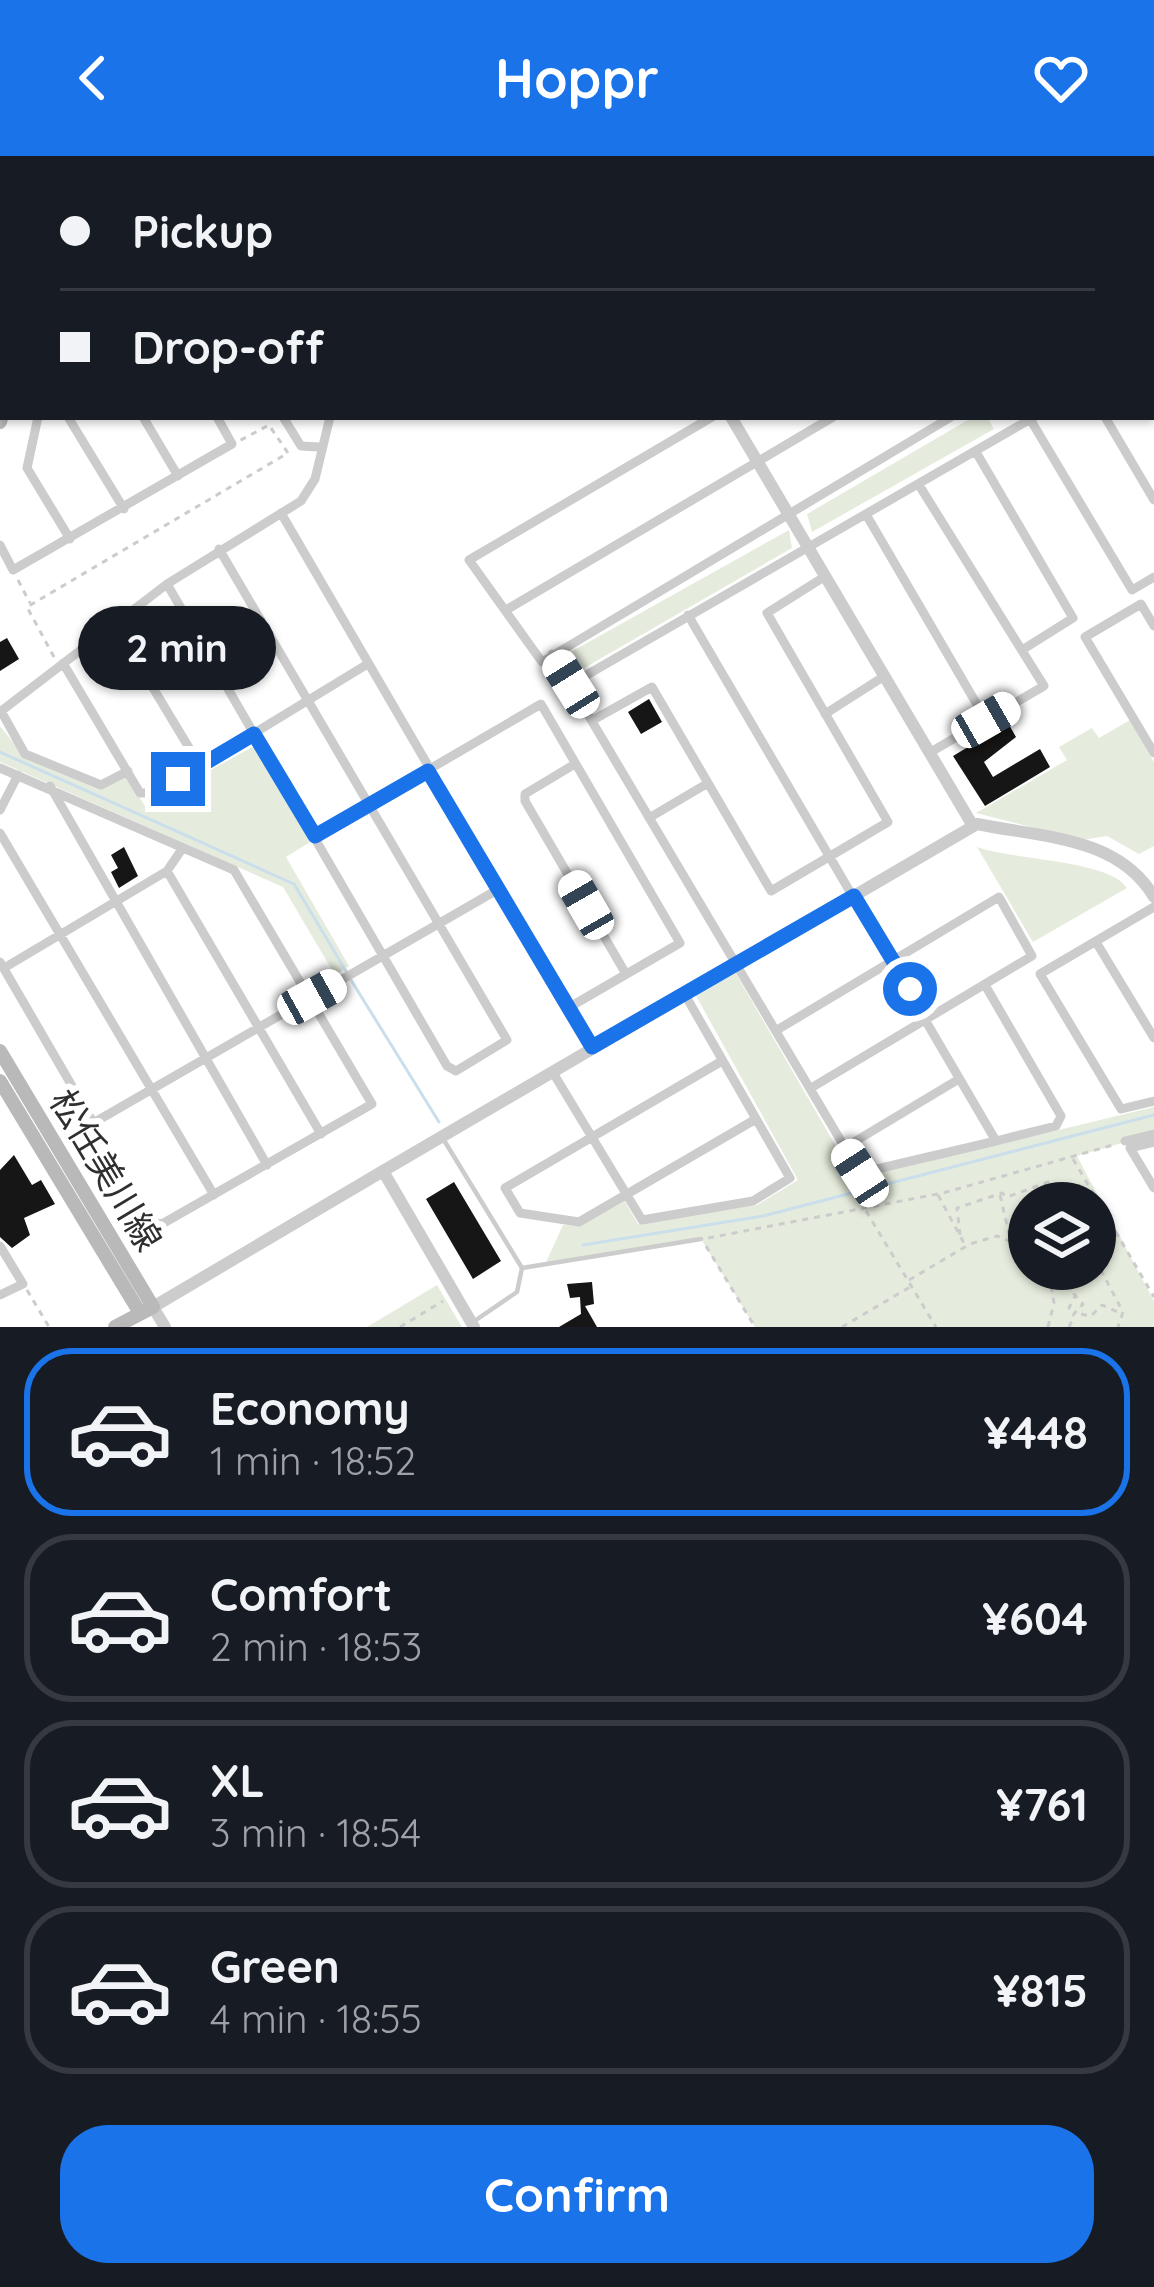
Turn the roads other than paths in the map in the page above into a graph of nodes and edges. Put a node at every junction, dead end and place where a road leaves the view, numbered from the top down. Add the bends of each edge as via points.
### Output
1 (37, 420) edge
2 (70, 420) edge
3 (145, 420) edge
4 (219, 420) edge
5 (285, 420) edge
6 (329, 420) edge
7 (707, 420) edge
8 (733, 420) edge
9 (828, 420) edge
10 (946, 420) edge
11 (994, 420) edge
12 (1028, 420) edge
13 (1033, 420) edge
14 (1107, 420) edge
15 (1001, 433) junction
16 (320, 447) junction
17 (976, 452) junction
18 (758, 461) junction
19 (178, 476) junction
20 (920, 485) junction
21 (1154, 500) edge
22 (124, 508) junction
23 (281, 513) junction
24 (790, 515) junction
25 (867, 516) junction
26 (70, 539) junction
27 (0, 545) edge
28 (808, 547) junction
29 (219, 550) junction
30 (824, 577) junction
31 (1154, 577) edge
32 (167, 584) junction
33 (506, 610) junction
34 (688, 615) junction
35 (114, 623) junction
36 (1154, 626) edge
37 (1022, 650) junction
38 (552, 654) junction
39 (61, 664) junction
40 (366, 665) junction
41 (884, 677) junction
42 (571, 684) junction
43 (310, 701) junction
44 (0, 711) edge
45 (825, 714) junction
46 (593, 720) junction
47 (986, 720) junction
48 (254, 734) junction
49 (1154, 753) edge
50 (929, 754) junction
51 (575, 764) junction
52 (200, 766) junction
53 (0, 768) edge
54 (128, 771) junction
55 (428, 771) junction
56 (18, 775) junction
57 (709, 783) junction
58 (50, 786) junction
59 (371, 803) junction
60 (0, 810) edge
61 (650, 818) junction
62 (973, 826) junction
63 (0, 833) edge
64 (315, 836) junction
65 (182, 849) junction
66 (831, 856) junction
67 (167, 871) junction
68 (497, 890) junction
69 (854, 896) junction
70 (1154, 897) edge
71 (114, 903) junction
72 (1154, 907) edge
73 (441, 924) junction
74 (59, 936) junction
75 (1096, 942) junction
76 (383, 957) junction
77 (893, 960) junction
78 (736, 962) junction
79 (2, 965) edge
80 (626, 974) junction
81 (986, 985) junction
82 (684, 993) junction
83 (312, 997) junction
84 (568, 1008) junction
85 (926, 1017) junction
86 (257, 1028) junction
87 (777, 1030) junction
88 (1154, 1038) edge
89 (592, 1047) junction
90 (0, 1051) edge
91 (205, 1058) junction
92 (722, 1061) junction
93 (552, 1071) junction
94 (959, 1079) junction
95 (2, 1087) edge
96 (811, 1088) junction
97 (151, 1090) junction
98 (1154, 1100) edge
99 (756, 1119) junction
100 (95, 1122) junction
101 (321, 1134) junction
102 (441, 1136) junction
103 (592, 1138) junction
104 (1154, 1138) edge
105 (996, 1142) junction
106 (1126, 1142) road end
107 (844, 1148) junction
108 (267, 1165) junction
109 (383, 1171) junction
110 (1154, 1189) edge
111 (626, 1194) junction
112 (214, 1195) junction
113 (701, 1239) road end
114 (0, 1246) edge
115 (523, 1268) junction
116 (0, 1295) edge
117 (147, 1316) edge
118 (473, 1325) edge
119 (115, 1327) edge
120 (165, 1327) edge

1 - 26 street via 27,468
2 - 22 street
3 - 19 street
4 - 19 street via 232,445
5 - 16 street via 301,446
6 - 16 street
7 - 33 street via 469,560
8 - 18 street
9 - 18 street
10 - 24 street
11 - 15 street
12 - 15 street
13 - 31 street via 1132,590
14 - 21 street
15 - 17 street
16 - 23 street via 315,479
17 - 20 street
17 - 37 street via 1073,618
18 - 24 street
18 - 33 street
19 - 22 street
20 - 25 street
20 - 37 street
22 - 26 street
23 - 29 street
23 - 40 street
24 - 28 street
24 - 38 street
25 - 28 street
25 - 47 street
26 - 27 street via 13,570
28 - 30 street
28 - 34 street
29 - 32 street
29 - 43 street
30 - 41 street
30 - 45 street via 767,614
32 - 35 street
32 - 48 street
33 - 38 street via 542,662
34 - 42 street
34 - 66 street
35 - 39 street
35 - 52 street
36 - 49 street via 1141,604 1085,637
37 - 47 street via 1044,686
38 - 42 street
39 - 44 street
39 - 54 street
40 - 43 street
40 - 55 street
41 - 45 street
41 - 50 street
42 - 46 street
43 - 48 street
43 - 59 street
44 - 54 street via 25,754 101,784
45 - 66 street via 888,822
46 - 57 street via 652,687
46 - 61 street
47 - 50 street
48 - 52 street
48 - 64 street
50 - 62 street
51 - 55 street via 541,704
51 - 80 street via 525,794 525,802
51 - 80 street via 680,943
52 - 54 street via 156,793 140,793
53 - 56 street
55 - 59 street
55 - 68 street
56 - 58 street
56 - 60 street
57 - 61 street
57 - 66 street via 771,891
58 - 65 street
58 - 71 street
59 - 64 street
59 - 73 street
61 - 78 street
62 - 69 street
62 - 70 street via 1112,852
63 - 74 street
64 - 76 street
65 - 67 street
65 - 83 street via 234,870
66 - 69 street
67 - 71 street
67 - 86 street
68 - 73 street
68 - 84 street
69 - 77 street
69 - 78 street
71 - 74 street
71 - 91 street
72 - 75 street
73 - 76 street
73 - 76 street via 507,1040 456,1071
74 - 79 street
74 - 97 street
75 - 88 street
75 - 98 street via 1040,974 1121,1109
76 - 83 street
77 - 81 street via 999,898 1032,956
77 - 85 street
77 - 87 street
78 - 82 street
78 - 87 street
79 - 100 street
80 - 84 street
81 - 85 street
81 - 105 street via 1060,1116 1056,1126
82 - 89 street
82 - 92 street
83 - 86 street
83 - 101 street via 372,1103
84 - 89 street
85 - 94 street
85 - 96 street
86 - 91 street
86 - 101 street
87 - 96 street
89 - 93 street
90 - 117 main road, 松任美川線
91 - 97 street
91 - 108 street
92 - 99 street
92 - 103 street
93 - 102 street
93 - 103 street
94 - 105 street
94 - 107 street
95 - 117 main road, 松任美川線
96 - 107 street
97 - 100 street
97 - 112 street
99 - 111 street
99 - 111 street via 790,1178 753,1201 642,1220
100 - 112 street via 151,1222 162,1225
101 - 108 street
102 - 109 street
102 - 115 lane
103 - 111 street
103 - 111 street via 505,1188 520,1214 579,1222
104 - 106 street
104 - 110 street via 1130,1148
105 - 107 street via 860,1173
108 - 112 street
109 - 117 street
109 - 118 street
113 - 115 lane
114 - 116 street via 23,1284
115 - 118 lane via 517,1292
117 - 119 main road
117 - 120 street

